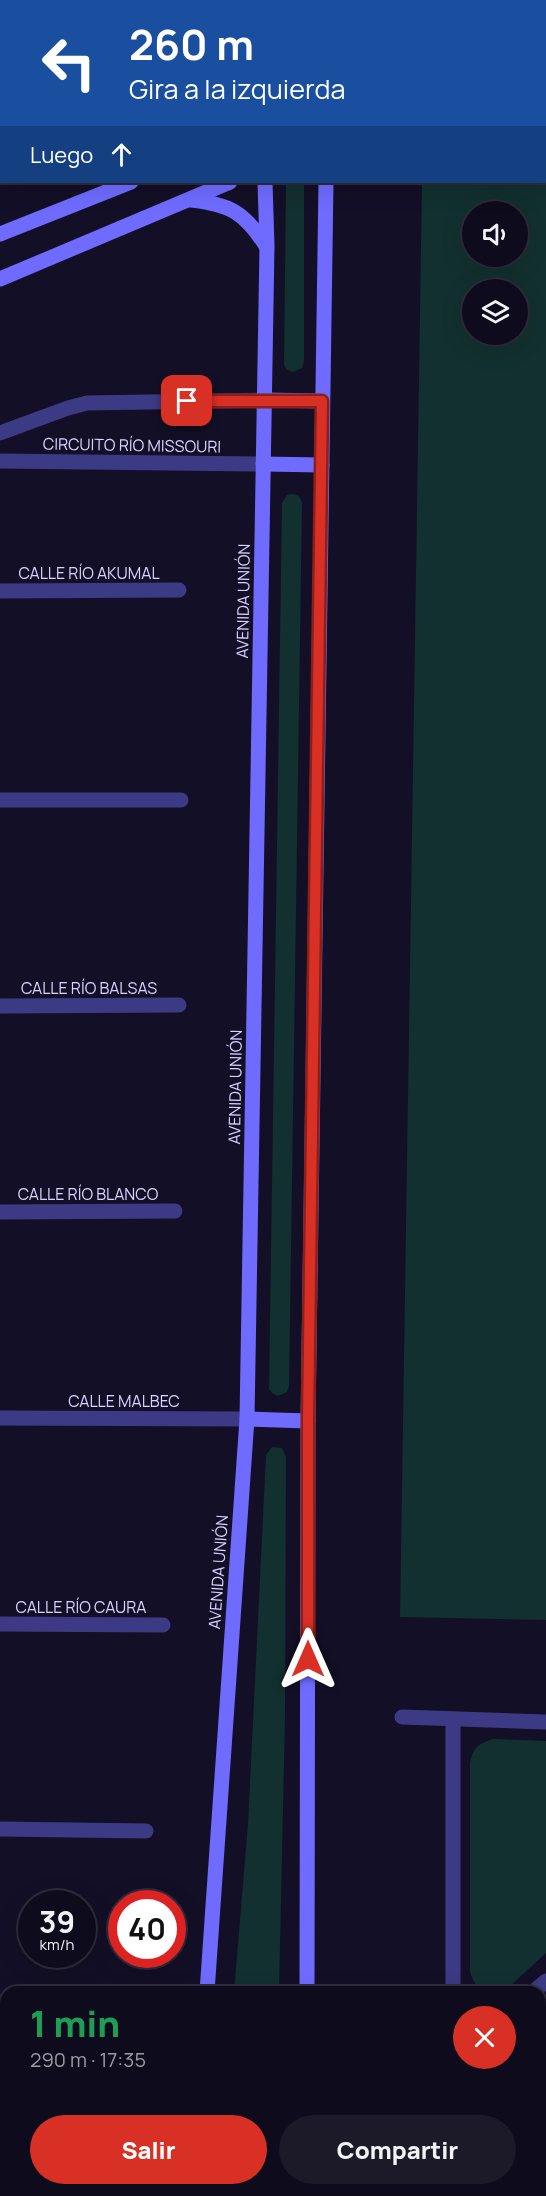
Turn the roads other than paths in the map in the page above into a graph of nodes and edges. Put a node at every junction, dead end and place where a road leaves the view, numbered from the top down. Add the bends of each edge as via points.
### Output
1 (128, 183) edge
2 (228, 183) edge
3 (265, 183) edge
4 (326, 183) edge
5 (191, 200) junction
6 (0, 234) edge
7 (267, 246) junction
8 (0, 279) edge
9 (264, 400) junction
10 (322, 401) junction
11 (0, 433) edge
12 (0, 461) edge
13 (263, 465) junction
14 (322, 465) junction
15 (179, 590) dead end
16 (0, 591) edge
17 (0, 800) edge
18 (181, 800) dead end
19 (179, 1005) dead end
20 (0, 1006) edge
21 (175, 1211) dead end
22 (0, 1212) edge
23 (0, 1418) edge
24 (247, 1419) junction
25 (308, 1420) junction
26 (0, 1624) edge
27 (163, 1625) dead end
28 (402, 1717) dead end
29 (453, 1719) junction
30 (546, 1722) edge
31 (0, 1829) edge
32 (146, 1831) dead end
33 (207, 1986) edge
34 (307, 1986) edge
35 (453, 1986) edge

1 - 6 street
2 - 5 street
3 - 7 street, AVENIDA UNIÓN
4 - 10 street
5 - 7 street via 215,202 236,212 254,226
5 - 8 street
7 - 9 street, AVENIDA UNIÓN
9 - 10 street
9 - 11 street, CIRCUITO RÍO MISSOURI via 77,405
9 - 13 street, AVENIDA UNIÓN
10 - 14 street
12 - 13 street, CIRCUITO RÍO MISSOURI
13 - 14 street
13 - 24 street, AVENIDA UNIÓN
14 - 25 street
15 - 16 street, CALLE RÍO AKUMAL
17 - 18 street
19 - 20 street, CALLE RÍO BALSAS
21 - 22 street, CALLE RÍO BLANCO
23 - 24 street, CALLE MALBEC
24 - 25 street
24 - 33 street, AVENIDA UNIÓN
25 - 34 street
26 - 27 street, CALLE RÍO CAURA
28 - 29 street
29 - 30 street
29 - 35 street
31 - 32 street

